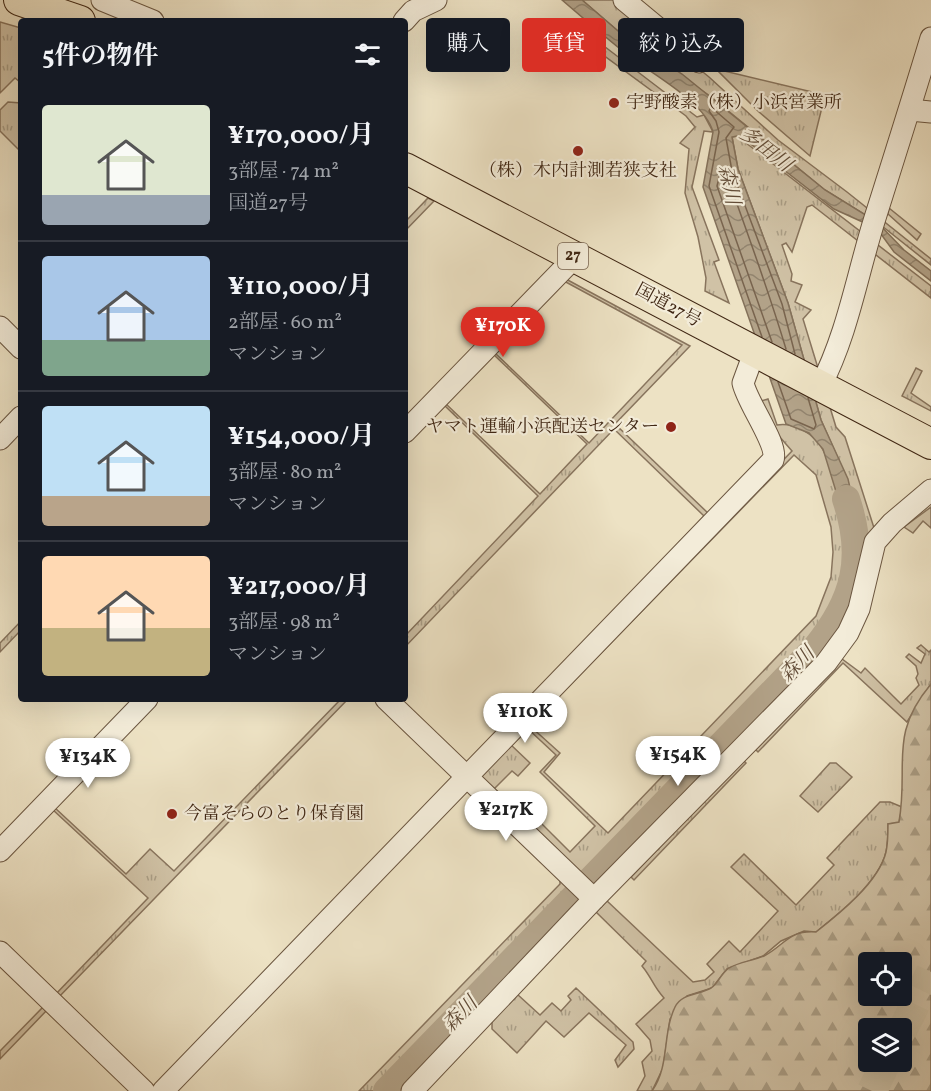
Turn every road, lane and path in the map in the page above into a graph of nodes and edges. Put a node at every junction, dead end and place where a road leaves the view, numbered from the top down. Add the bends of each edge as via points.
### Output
1 (18, 0) edge
2 (102, 0) edge
3 (436, 0) edge
4 (624, 0) edge
5 (406, 11) edge
6 (71, 18) edge
7 (146, 18) edge
8 (646, 18) edge
9 (931, 38) edge
10 (910, 110) junction
11 (931, 112) edge
12 (408, 170) edge
13 (574, 257) junction
14 (0, 327) edge
15 (18, 345) edge
16 (747, 349) junction
17 (823, 389) junction
18 (18, 420) edge
19 (408, 429) edge
20 (0, 439) edge
21 (931, 444) edge
22 (931, 490) edge
23 (144, 702) edge
24 (389, 702) edge
25 (466, 776) junction
26 (0, 851) edge
27 (592, 897) junction
28 (0, 952) edge
29 (144, 1091) edge
30 (163, 1091) edge
31 (412, 1091) edge

1 - 6 highway
2 - 7 street
3 - 5 street
4 - 8 street
9 - 10 street
10 - 11 street
10 - 17 street
12 - 13 highway, 国道27号 / 27
13 - 16 highway, 国道27号 / 27
13 - 19 street
14 - 15 street
16 - 17 highway, 国道27号 / 27
16 - 25 street via 743,383 772,444 773,460
17 - 21 highway, 国道27号 / 27
18 - 20 street
22 - 27 street via 875,542 860,609 825,663
23 - 26 street
24 - 25 street
25 - 27 street
25 - 30 street
27 - 31 street
28 - 29 street

